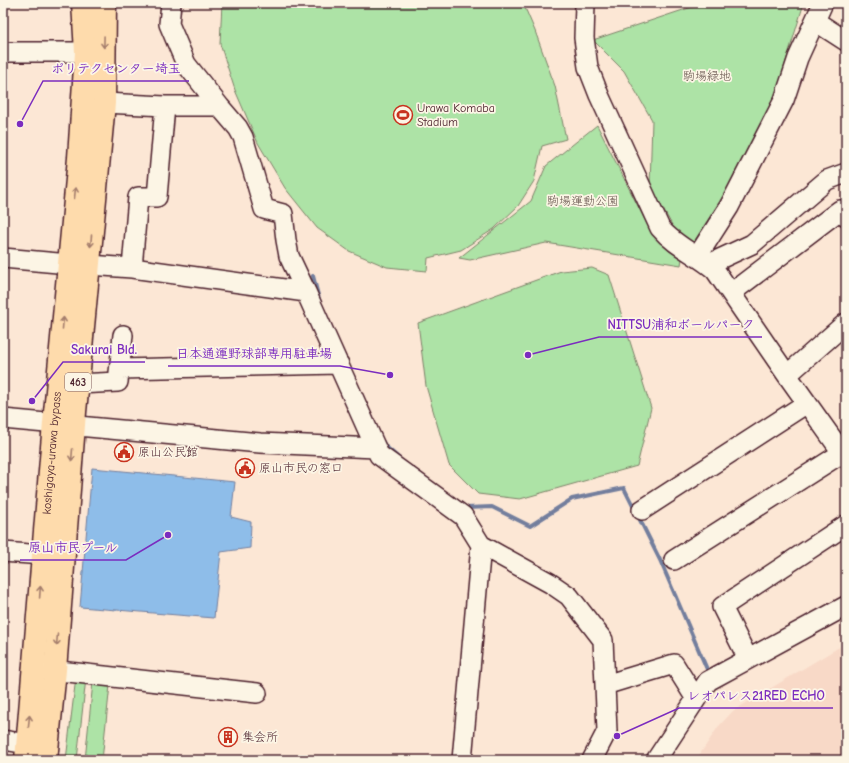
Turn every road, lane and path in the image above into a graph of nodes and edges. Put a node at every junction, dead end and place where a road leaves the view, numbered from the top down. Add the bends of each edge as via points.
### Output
1 (83, 3) edge
2 (105, 3) edge
3 (171, 3) edge
4 (585, 3) edge
5 (823, 3) edge
6 (815, 20) junction
7 (846, 41) edge
8 (3, 52) edge
9 (86, 52) junction
10 (104, 104) junction
11 (165, 106) junction
12 (219, 106) junction
13 (846, 173) edge
14 (846, 216) edge
15 (3, 258) edge
16 (703, 261) junction
17 (79, 264) junction
18 (132, 268) junction
19 (306, 292) junction
20 (731, 293) junction
21 (846, 324) edge
22 (123, 335) dead end
23 (339, 364) junction
24 (120, 369) junction
25 (787, 375) junction
26 (78, 384) junction
27 (807, 403) junction
28 (3, 419) edge
29 (64, 424) junction
30 (842, 447) edge
31 (376, 448) junction
32 (642, 510) dead end
33 (846, 525) edge
34 (481, 545) junction
35 (3, 552) edge
36 (43, 555) junction
37 (674, 560) dead end
38 (846, 606) edge
39 (748, 659) junction
40 (44, 669) junction
41 (605, 685) junction
42 (256, 693) dead end
43 (696, 699) junction
44 (3, 740) edge
45 (27, 752) edge
46 (594, 759) edge
47 (46, 760) edge
48 (462, 760) edge
49 (656, 760) edge

1 - 9 highway, koshigaya-urawa bypass / 463
2 -> 10 highway, koshigaya-urawa bypass / 463
3 - 12 street via 169,24 186,64
4 - 16 street via 584,38 588,67 599,95 660,228 673,241
5 - 6 street
6 - 7 street
6 - 16 street via 798,58 784,100
8 - 9 street
17 -> 9 highway, koshigaya-urawa bypass / 463 via 79,158
10 - 11 street
10 -> 17 highway, koshigaya-urawa bypass / 463
11 - 12 street
11 - 18 street via 157,197 138,197
12 - 19 street via 243,137 264,209 283,214 290,256
13 - 16 street via 826,180 752,244
14 - 20 street via 840,210
15 - 17 street
16 - 20 street via 715,270
17 - 18 street
17 - 26 highway, koshigaya-urawa bypass / 463
29 -> 17 highway, koshigaya-urawa bypass / 463
18 - 19 street
19 - 23 street
20 - 25 street
21 - 25 street
22 - 24 street
23 - 24 street
23 - 31 street
24 - 26 street via 118,382
25 - 27 street
26 - 29 highway, koshigaya-urawa bypass / 463
27 - 30 street
27 - 32 street
28 - 29 street
29 - 31 street via 260,443
29 - 36 highway, koshigaya-urawa bypass / 463
29 -> 40 highway, koshigaya-urawa bypass / 463
30 - 37 street
31 - 34 street via 379,455 463,516
33 - 39 street via 722,607
34 - 41 street via 570,596 603,640
34 - 48 street
35 - 36 street
40 -> 36 highway, koshigaya-urawa bypass / 463
38 - 39 street
39 - 43 street via 708,681
40 - 42 street
45 -> 40 highway, koshigaya-urawa bypass / 463
40 - 47 highway, koshigaya-urawa bypass / 463
41 - 43 street via 674,664
41 - 46 street via 606,731
43 - 49 street
44 - 45 street

